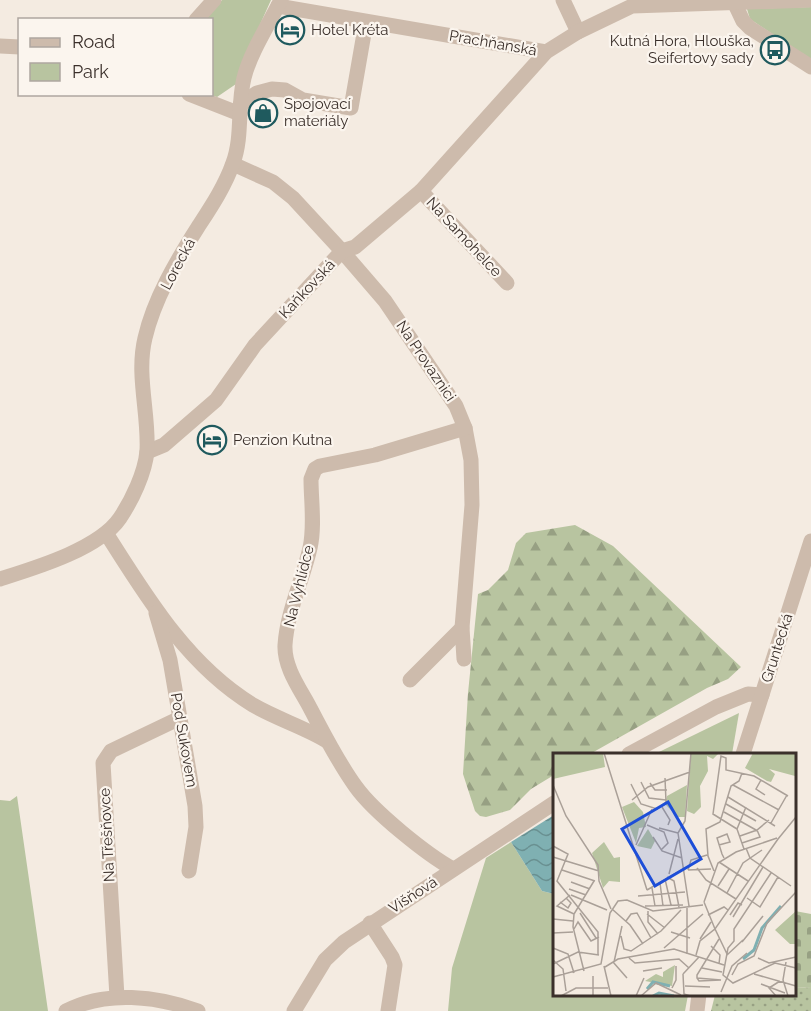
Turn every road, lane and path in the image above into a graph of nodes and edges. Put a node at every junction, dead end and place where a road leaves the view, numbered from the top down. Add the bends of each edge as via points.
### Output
1 (214, 0) edge
2 (563, 0) edge
3 (811, 0) edge
4 (734, 1) edge
5 (280, 3) edge
6 (622, 5) edge
7 (198, 18) edge
8 (366, 22) junction
9 (578, 32) junction
10 (0, 46) edge
11 (18, 47) edge
12 (546, 52) junction
13 (811, 67) edge
14 (195, 96) edge
15 (240, 110) junction
16 (233, 164) junction
17 (421, 191) junction
18 (342, 251) junction
19 (507, 283) dead end
20 (465, 428) junction
21 (147, 452) junction
22 (106, 533) junction
23 (811, 541) edge
24 (0, 579) edge
25 (155, 610) junction
26 (462, 628) junction
27 (464, 659) dead end
28 (410, 680) dead end
29 (762, 695) junction
30 (308, 703) junction
31 (180, 718) junction
32 (290, 722) junction
33 (327, 741) junction
34 (631, 753) edge
35 (743, 753) edge
36 (553, 804) edge
37 (453, 869) junction
38 (189, 870) dead end
39 (370, 923) junction
40 (699, 996) edge
41 (117, 997) junction
42 (66, 1011) edge
43 (198, 1011) edge
44 (294, 1011) edge
45 (388, 1011) edge
46 (697, 1011) edge

1 - 7 street
2 - 9 street
3 - 4 street, Prachňanská
4 - 6 street, Prachňanská
4 - 13 street via 750,28
5 - 8 street, Prachňanská
5 - 15 street, Lorecká via 247,68
6 - 9 street, Prachňanská
8 - 12 street, Prachňanská
8 - 15 street via 351,108 303,100 285,90 272,89 257,93
9 - 12 street, Prachňanská
10 - 11 street
12 - 17 street, Kaňkovská
14 - 15 street
15 - 16 street, Lorecká
16 - 18 street, Na Provaznici via 273,182
16 - 21 street, Lorecká via 165,286 145,337 142,386
17 - 18 street, Kaňkovská via 355,247
17 - 19 street, Na Samohelce
18 - 20 street, Na Provaznici via 385,302 456,406
18 - 21 street, Kaňkovská via 255,345 216,400 164,445
20 - 26 street, Na Provaznici via 471,460 472,505
20 - 30 street, Na Vyhlídce via 375,455 321,466 312,473 311,544 285,647 289,667
21 - 22 street, Lorecká via 126,508
22 - 24 street via 52,563
22 - 25 street, Pod Sukovem
23 - 29 street, Gruntecká
25 - 31 street, Pod Sukovem via 170,660
25 - 32 street, Pod Sukovem via 231,690
26 - 27 street, Na Provaznici
26 - 28 street
29 - 34 street via 748,694 716,707
29 - 35 street, Gruntecká
30 - 32 street
30 - 33 street, Na Vyhlídce
31 - 38 street, Pod Sukovem via 195,806
31 - 41 street, Na Třešňovce via 111,751 103,763
32 - 33 street, Pod Sukovem
33 - 37 street, Na Vyhlídce via 373,806
36 - 37 street, Višňová
37 - 39 street, Višňová
39 - 44 street, Višňová via 325,960
39 - 45 street via 395,965
40 - 46 street
41 - 42 street
41 - 43 street via 156,1000

